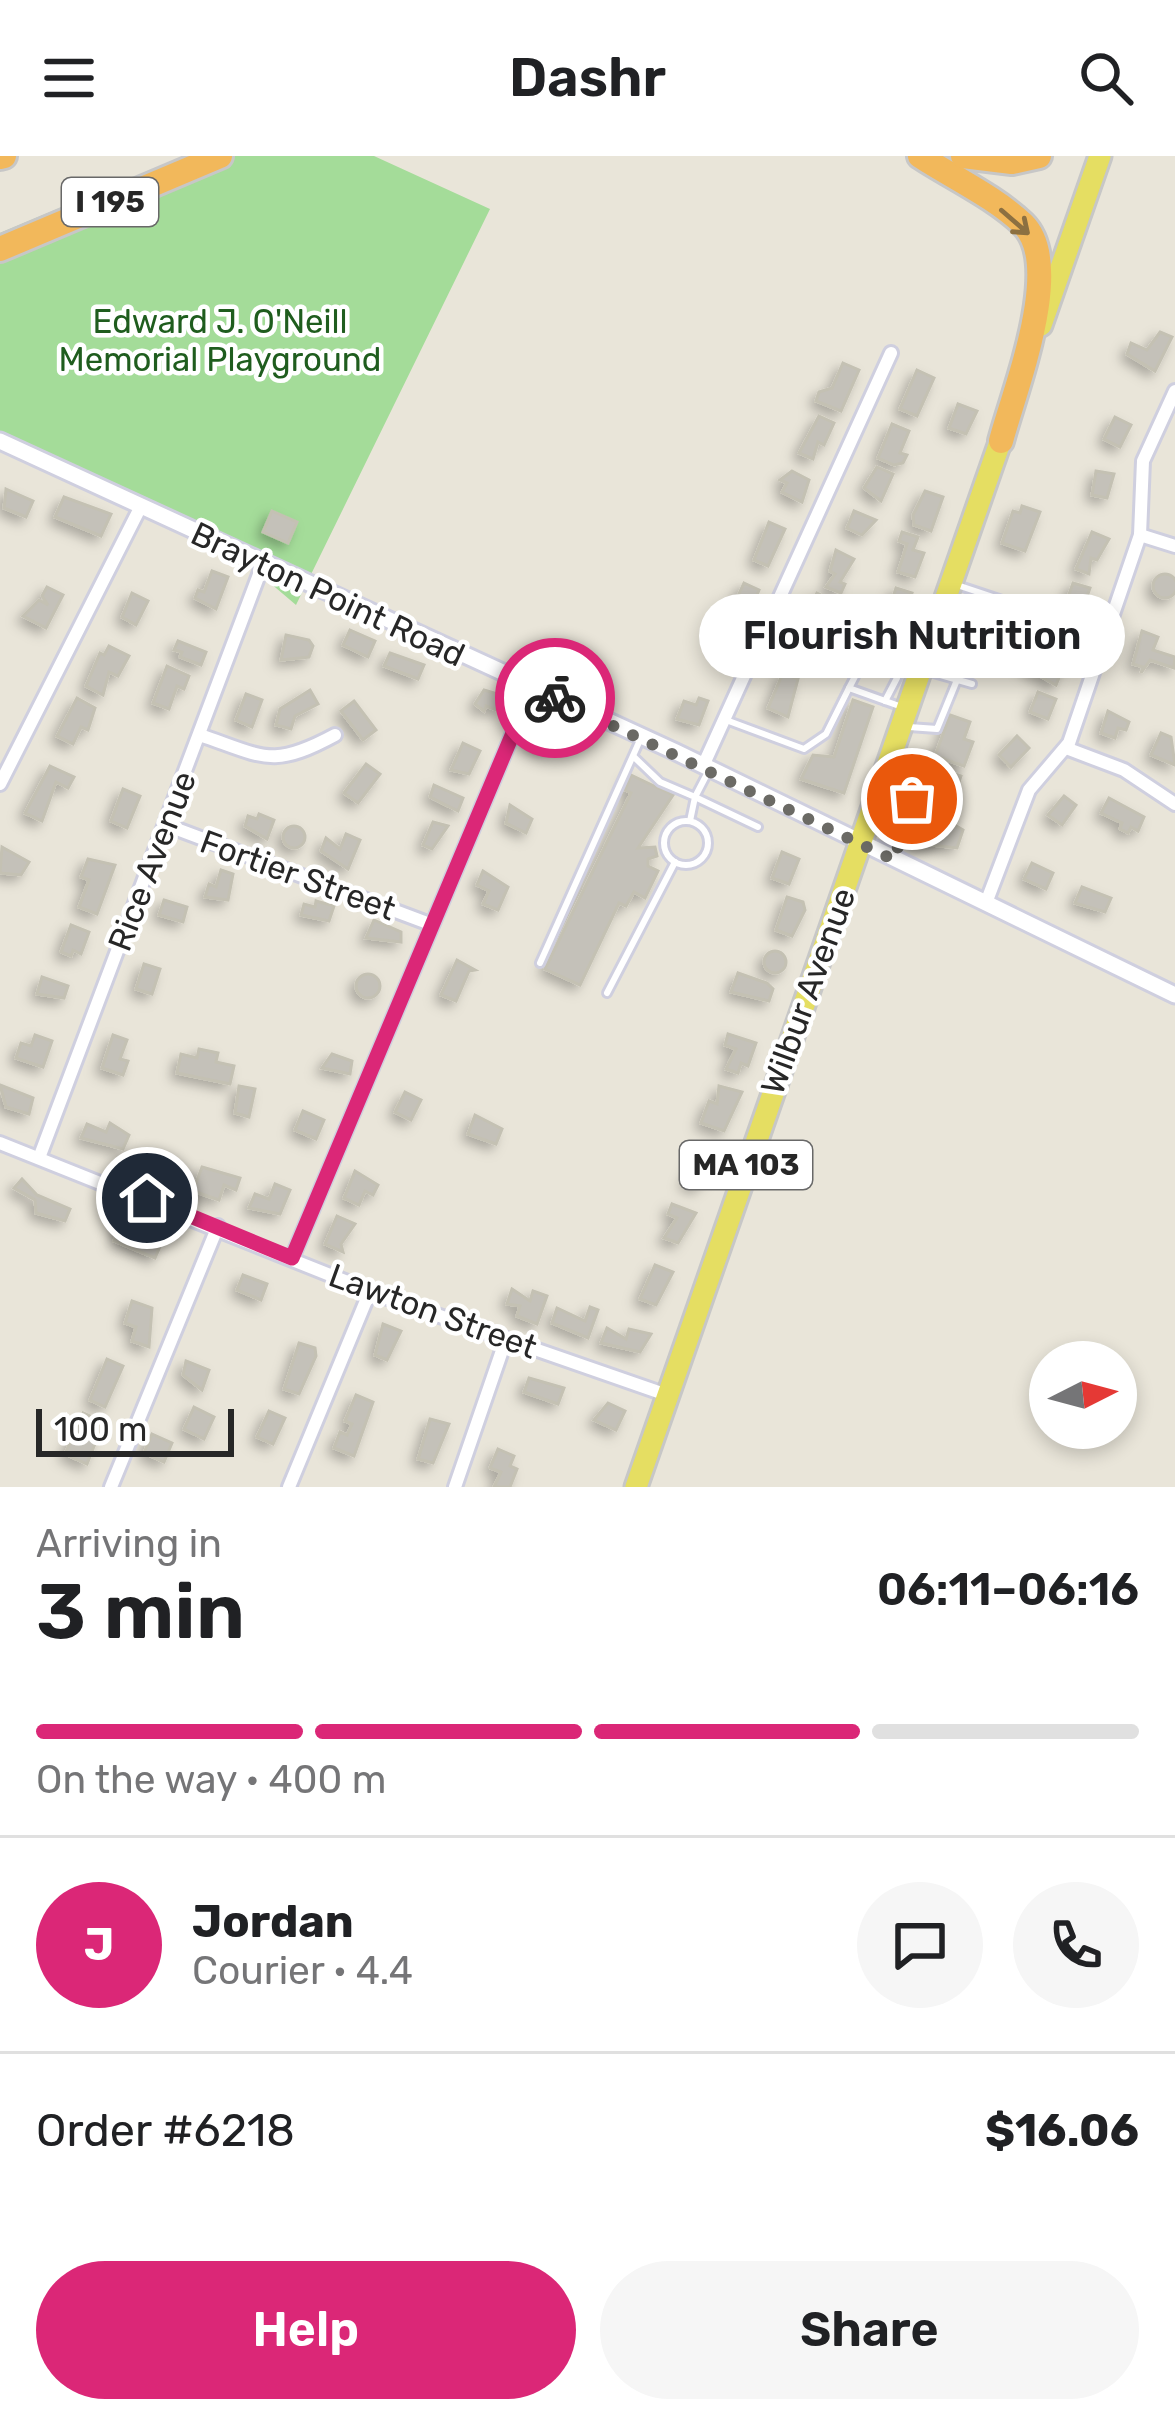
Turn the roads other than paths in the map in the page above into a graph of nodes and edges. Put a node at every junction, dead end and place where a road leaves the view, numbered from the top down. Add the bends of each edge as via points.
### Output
1 (220, 156) edge
2 (920, 156) edge
3 (963, 156) edge
4 (1039, 156) edge
5 (1100, 156) edge
6 (0, 249) edge
7 (891, 353) dead end
8 (1175, 391) edge
9 (0, 441) edge
10 (1000, 441) junction
11 (140, 508) junction
12 (1140, 535) junction
13 (1175, 546) edge
14 (262, 564) junction
15 (951, 582) junction
16 (939, 616) junction
17 (861, 665) dead end
18 (920, 670) junction
19 (897, 679) dead end
20 (957, 680) junction
21 (972, 684) dead end
22 (532, 688) junction
23 (849, 688) junction
24 (897, 712) junction
25 (726, 719) junction
26 (200, 735) junction
27 (335, 735) dead end
28 (642, 737) junction
29 (1066, 748) junction
30 (889, 756) junction
31 (633, 757) junction
32 (706, 767) junction
33 (0, 784) edge
34 (695, 797) junction
35 (1175, 804) edge
36 (690, 821) junction
37 (166, 825) junction
38 (758, 827) dead end
39 (861, 844) junction
40 (894, 860) junction
41 (675, 862) junction
42 (986, 903) junction
43 (430, 924) junction
44 (540, 963) dead end
45 (607, 993) dead end
46 (1175, 995) edge
47 (0, 1143) edge
48 (39, 1158) junction
49 (218, 1226) junction
50 (292, 1258) junction
51 (370, 1291) junction
52 (506, 1339) junction
53 (667, 1395) junction
54 (111, 1487) edge
55 (289, 1487) edge
56 (455, 1487) edge
57 (636, 1487) edge

1 - 6 highway, I 195
2 -> 10 highway via 1024,224 1036,244 1037,308
3 - 4 highway
5 - 10 main road, Wilbur Avenue / MA 103
7 - 25 street
8 - 12 street via 1143,461
9 - 11 street, Brayton Point Road
10 - 15 main road, Wilbur Avenue / MA 103
11 - 14 street, Brayton Point Road
11 - 33 street
12 - 13 street
12 - 29 street
14 - 22 street, Brayton Point Road
14 - 26 street, Rice Avenue
15 - 16 main road, Wilbur Avenue / MA 103
15 - 16 lane via 1002,600 991,626
16 - 18 main road, Wilbur Avenue / MA 103
17 - 23 lane
18 - 20 lane
18 - 24 main road, Wilbur Avenue / MA 103
19 - 24 lane
20 - 21 lane
20 - 24 lane via 937,729
22 - 28 street, Brayton Point Road
22 - 43 street
23 - 24 lane
23 - 25 lane via 826,734 804,749
24 - 30 main road, Wilbur Avenue / MA 103
25 - 32 street
26 - 27 street via 271,759 294,757
26 - 37 street, Rice Avenue
28 - 31 lane
28 - 32 street, Brayton Point Road
29 - 35 street via 1124,770
29 - 42 street via 1029,790
30 - 39 main road, Wilbur Avenue / MA 103
30 - 40 lane via 922,771
31 - 34 lane via 660,782
31 - 44 lane
32 - 34 lane
32 - 39 street, Brayton Point Road
34 - 36 lane
34 - 38 lane
36 - 41 lane via 665,835
36 - 41 lane via 705,832 707,850 694,863
37 - 43 street, Fortier Street
37 - 48 street, Rice Avenue
39 - 40 street, Brayton Point Road
39 - 53 main road, Wilbur Avenue / MA 103
40 - 42 street, Brayton Point Road
41 - 45 lane
42 - 46 street, Brayton Point Road
43 - 50 street
47 - 48 street, Lawton Street
48 - 49 street, Lawton Street
49 - 50 street, Lawton Street
49 - 54 street
50 - 51 street, Lawton Street
51 - 52 street, Lawton Street
51 - 55 street
52 - 53 street, Lawton Street
52 - 56 street
53 - 57 main road, Wilbur Avenue / MA 103

